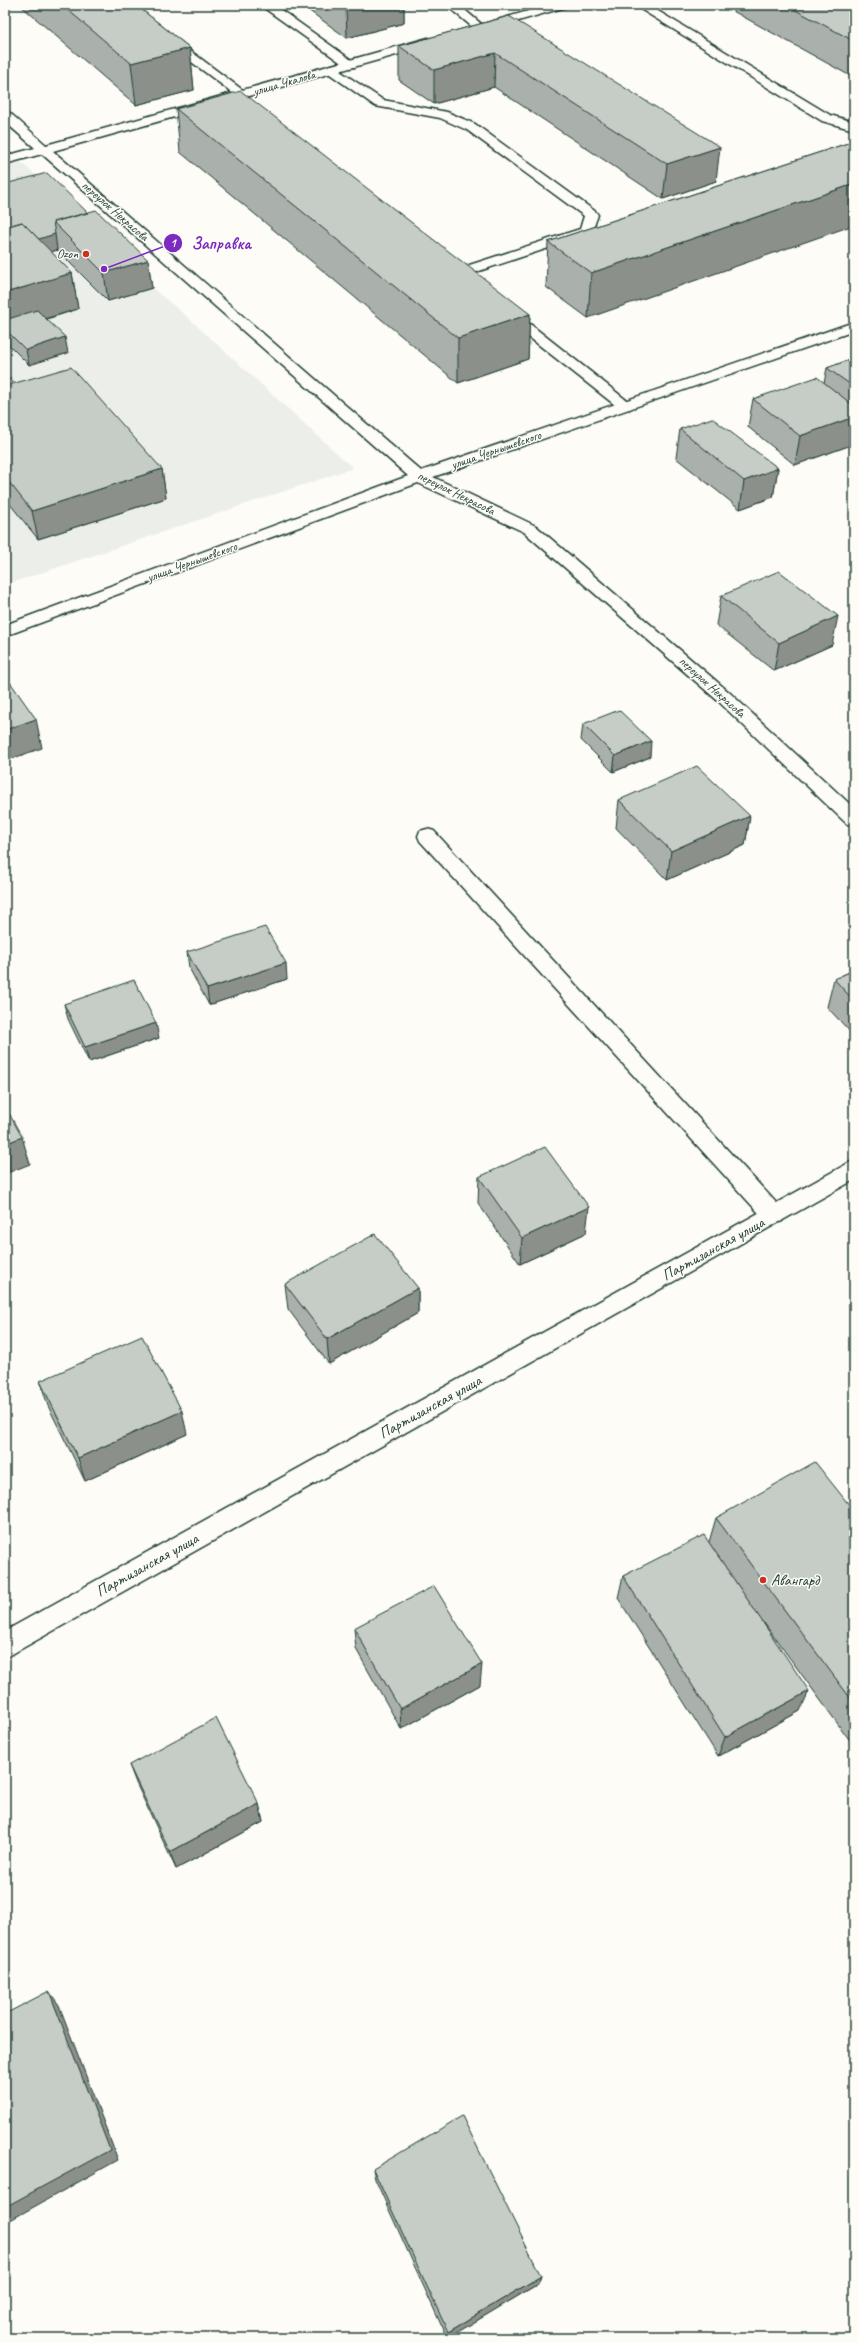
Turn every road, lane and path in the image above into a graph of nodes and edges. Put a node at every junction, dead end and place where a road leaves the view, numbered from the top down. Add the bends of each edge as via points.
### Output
1 (122, 5) edge
2 (266, 5) edge
3 (452, 5) edge
4 (562, 5) edge
5 (640, 5) edge
6 (480, 28) junction
7 (464, 32) edge
8 (442, 39) edge
9 (350, 64) junction
10 (331, 69) junction
11 (238, 100) junction
12 (5, 115) edge
13 (854, 126) edge
14 (44, 150) junction
15 (5, 160) edge
16 (444, 264) edge
17 (456, 274) junction
18 (469, 284) edge
19 (494, 303) edge
20 (854, 326) edge
21 (5, 373) edge
22 (21, 391) edge
23 (625, 406) junction
24 (419, 477) junction
25 (5, 631) edge
26 (854, 819) edge
27 (427, 836) dead end
28 (854, 1169) edge
29 (774, 1215) junction
30 (5, 1645) edge

1 - 11 street
2 - 9 street
3 - 6 street
4 - 6 street
5 - 13 street via 826,118
6 - 7 street
8 - 9 street, улица Чкалова
9 - 10 street, улица Чкалова
10 - 11 street, улица Чкалова
10 - 17 street via 379,103 443,115 471,127 591,215 586,231
11 - 14 street, улица Чкалова
12 - 14 street, переулок Некрасова
14 - 15 street, улица Чкалова
14 - 24 street, переулок Некрасова
16 - 17 street
17 - 18 street
19 - 23 street
20 - 23 street, улица Чернышевского
21 - 22 path
23 - 24 street, улица Чернышевского
24 - 25 street, улица Чернышевского
24 - 26 street, переулок Некрасова via 530,528 724,697
27 - 29 street
28 - 29 street, Партизанская улица
29 - 30 street, Партизанская улица

